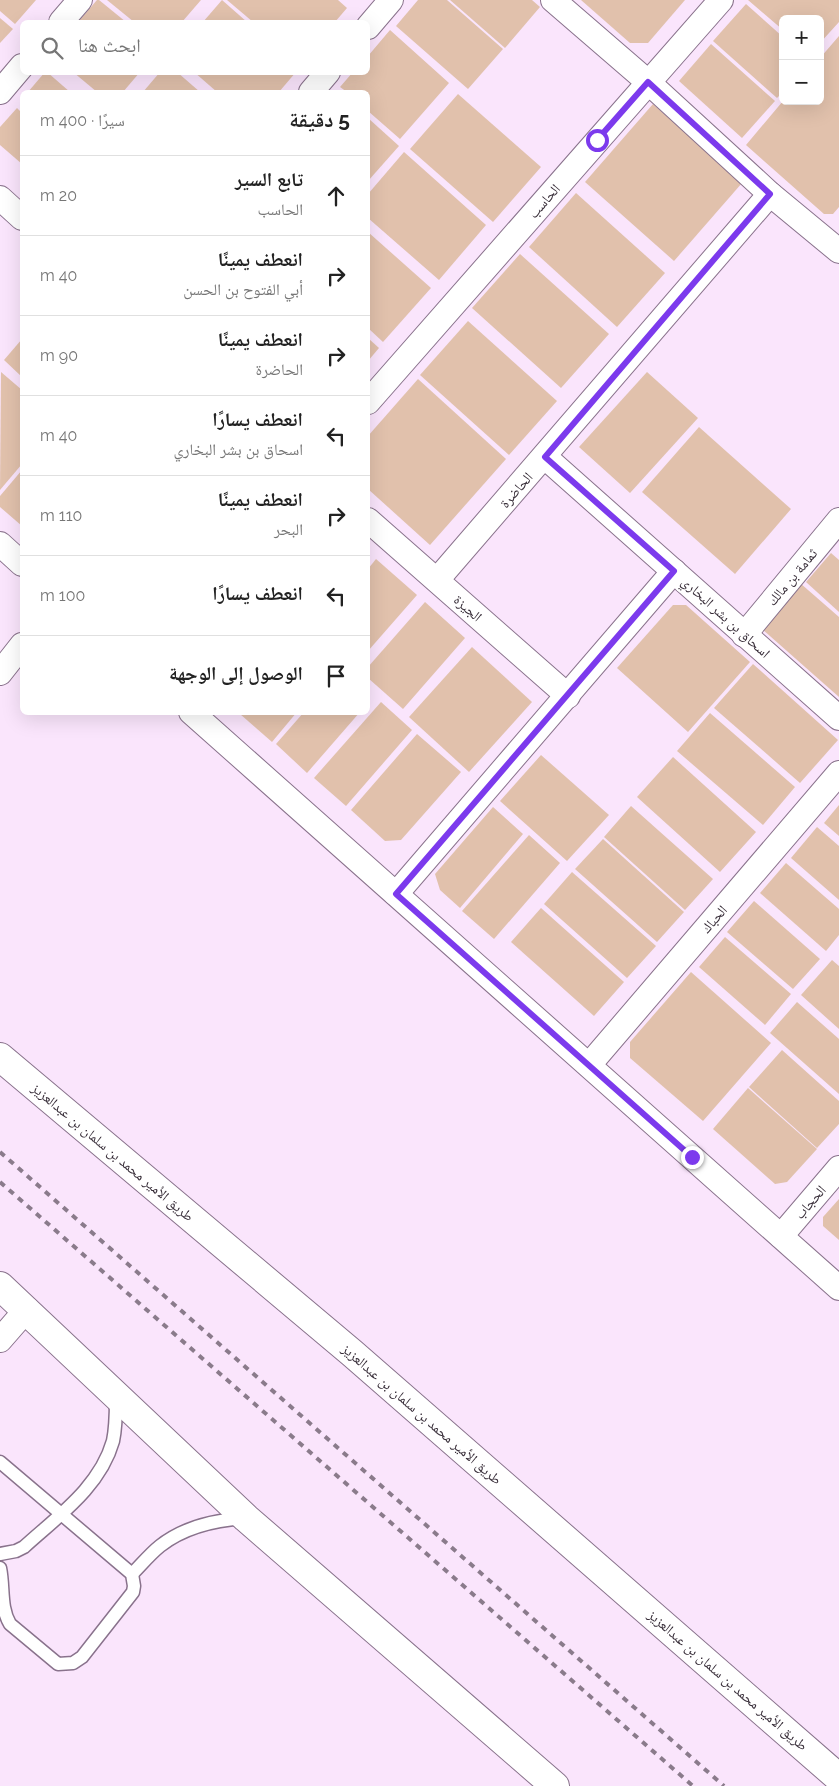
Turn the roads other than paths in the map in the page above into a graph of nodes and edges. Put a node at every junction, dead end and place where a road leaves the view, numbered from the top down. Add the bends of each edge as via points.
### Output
1 (80, 0) edge
2 (392, 0) edge
3 (553, 0) edge
4 (721, 0) edge
5 (63, 20) edge
6 (370, 25) edge
7 (20, 68) edge
8 (325, 75) edge
9 (648, 82) junction
10 (313, 90) edge
11 (0, 92) edge
12 (770, 194) junction
13 (1, 202) edge
14 (20, 216) edge
15 (839, 251) edge
16 (370, 400) edge
17 (545, 457) junction
18 (839, 520) edge
19 (370, 522) edge
20 (0, 544) edge
21 (20, 562) edge
22 (674, 571) junction
23 (437, 580) junction
24 (744, 635) junction
25 (20, 648) edge
26 (0, 673) edge
27 (568, 696) junction
28 (194, 715) edge
29 (839, 718) edge
30 (839, 774) edge
31 (396, 894) junction
32 (0, 1057) edge
33 (589, 1065) junction
34 (839, 1168) edge
35 (781, 1236) junction
36 (0, 1286) edge
37 (839, 1288) edge
38 (27, 1310) junction
39 (0, 1340) edge
40 (116, 1396) junction
41 (0, 1462) edge
42 (61, 1513) junction
43 (246, 1518) junction
44 (0, 1554) edge
45 (0, 1568) edge
46 (132, 1574) junction
47 (839, 1778) edge
48 (554, 1786) edge

1 - 5 street
2 - 6 street
3 - 9 street
4 - 9 street, الحاسب
7 - 11 street
8 - 10 street
9 - 12 street
9 - 16 street, الحاسب
12 - 15 street
12 - 17 street, الحاضرة
13 - 14 street
17 - 22 street, اسحاق بن بشر البخاري
17 - 23 street, الحاضرة
18 - 24 street, ثمامة بن مالك
19 - 23 street, الجيزة
20 - 21 street
22 - 24 street, اسحاق بن بشر البخاري
22 - 27 street
23 - 27 street, الجيزة
24 - 29 street, اسحاق بن بشر البخاري
25 - 26 street
27 - 31 street
28 - 31 street
30 - 33 street, الحباك
31 - 33 street
32 - 47 main road, طريق الأمير محمد بن سلمان بن عبدالعزيز via 352,1353
33 - 35 street
34 - 35 street, الحجاب
35 - 37 street
36 - 38 main road
38 - 39 street
38 - 40 main road
40 - 42 lane via 116,1419 104,1462 80,1497
40 - 43 main road
41 - 42 lane
42 - 44 lane via 24,1547
42 - 46 lane
43 - 46 lane via 199,1525 178,1535 161,1546
43 - 48 main road
45 - 46 lane via 5,1616 10,1624 58,1664 82,1658 133,1592

